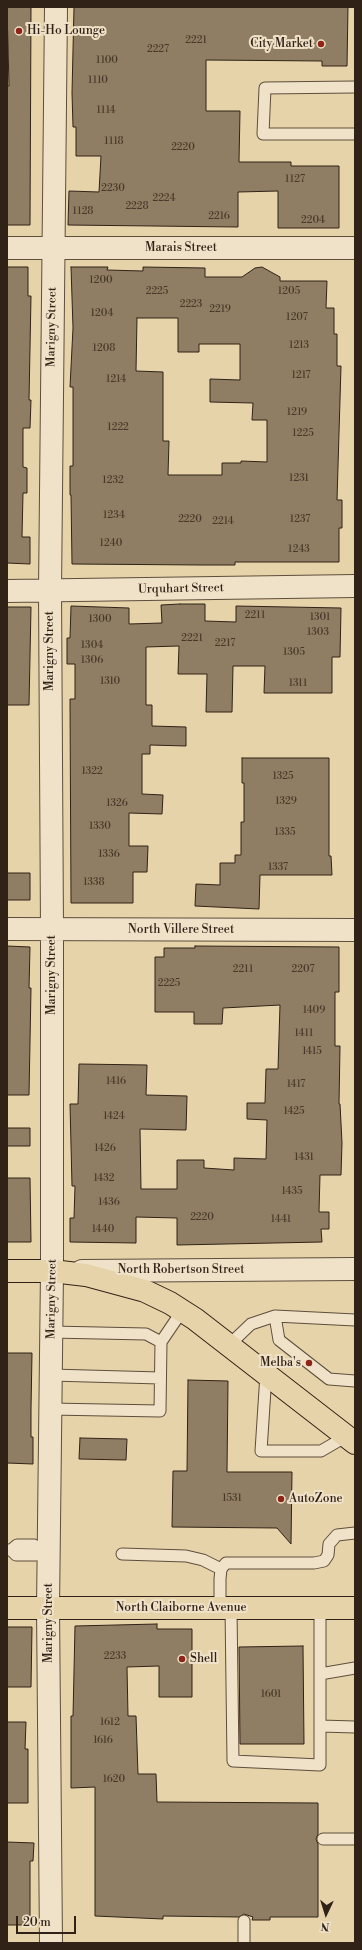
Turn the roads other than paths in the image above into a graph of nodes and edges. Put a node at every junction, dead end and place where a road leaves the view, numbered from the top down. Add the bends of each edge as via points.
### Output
1 (56, 7) edge
2 (355, 87) edge
3 (355, 134) edge
4 (53, 247) junction
5 (7, 248) edge
6 (355, 248) edge
7 (355, 586) edge
8 (7, 590) edge
9 (50, 590) junction
10 (7, 929) edge
11 (52, 929) junction
12 (355, 930) edge
13 (355, 1269) edge
14 (7, 1271) edge
15 (52, 1271) junction
16 (182, 1311) junction
17 (275, 1316) junction
18 (355, 1320) edge
19 (51, 1332) junction
20 (161, 1342) junction
21 (229, 1345) junction
22 (51, 1374) junction
23 (266, 1374) junction
24 (160, 1378) junction
25 (355, 1381) edge
26 (50, 1409) junction
27 (350, 1440) edge
28 (355, 1533) edge
29 (9, 1550) edge
30 (45, 1550) junction
31 (122, 1554) dead end
32 (221, 1569) junction
33 (7, 1608) edge
34 (48, 1608) junction
35 (226, 1608) junction
36 (320, 1608) junction
37 (355, 1608) edge
38 (355, 1668) edge
39 (320, 1674) junction
40 (320, 1726) junction
41 (355, 1727) edge
42 (323, 1839) dead end
43 (355, 1839) edge
44 (244, 1921) dead end
45 (51, 1943) edge
46 (244, 1943) edge

1 - 4 street, Marigny Street
2 - 3 lane via 266,88 263,134
4 - 5 street, Marais Street
4 - 6 street, Marais Street
4 - 9 street, Marigny Street
7 - 9 street, Urquhart Street
8 - 9 street, Urquhart Street
9 - 11 street, Marigny Street
10 - 11 street, North Villere Street
11 - 12 street, North Villere Street
11 - 15 street, Marigny Street
13 - 15 street, North Robertson Street
14 - 15 main road, North Robertson Street
15 - 16 main road via 86,1275 145,1291
15 - 19 street, Marigny Street
16 - 20 lane
16 - 21 main road
17 - 18 lane
17 - 21 lane via 251,1324
17 - 25 lane via 279,1340 329,1379
19 - 20 lane via 146,1334
19 - 22 street, Marigny Street
20 - 24 lane
21 - 23 main road
22 - 24 lane
22 - 26 street, Marigny Street
23 - 27 main road
23 - 27 lane via 261,1451 321,1451
24 - 26 lane via 160,1411
26 - 30 street, Marigny Street
28 - 32 lane via 337,1535 329,1544 324,1561 226,1563
29 - 30 lane via 16,1555 36,1555
30 - 34 street, Marigny Street
31 - 32 lane via 186,1556
32 - 35 lane
33 - 34 main road, North Claiborne Avenue
34 - 35 main road, North Claiborne Avenue
34 - 45 street, Marigny Street
35 - 36 main road, North Claiborne Avenue
35 - 40 lane via 233,1761 320,1765
36 - 37 main road, North Claiborne Avenue
36 - 39 lane
38 - 39 lane
39 - 40 lane
40 - 41 lane
42 - 43 lane
44 - 46 lane

